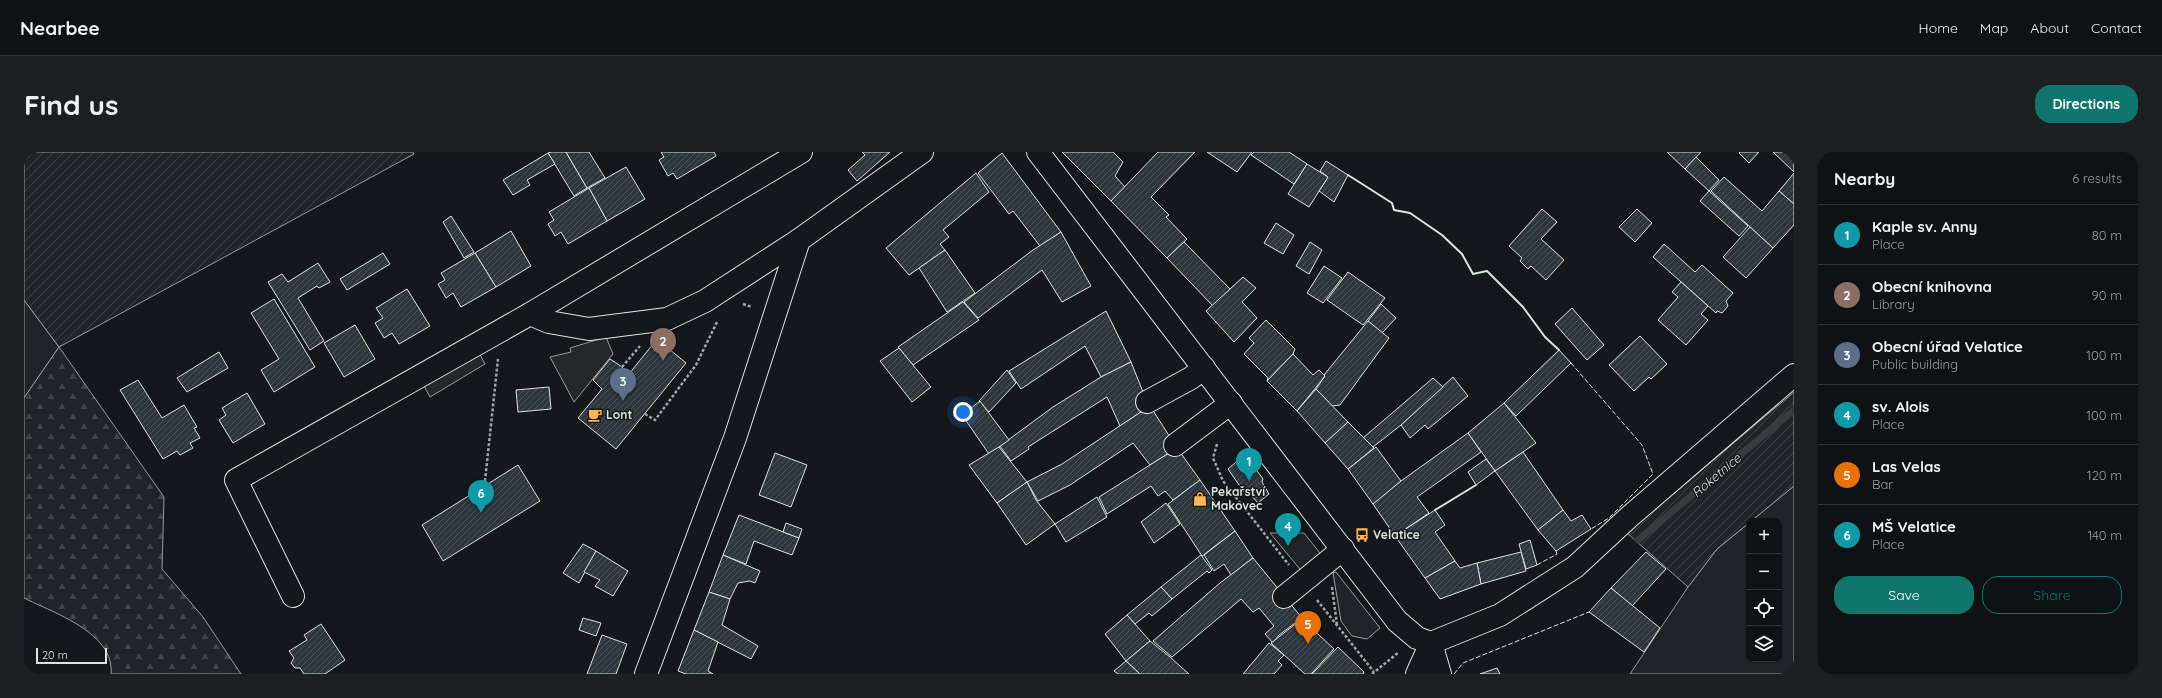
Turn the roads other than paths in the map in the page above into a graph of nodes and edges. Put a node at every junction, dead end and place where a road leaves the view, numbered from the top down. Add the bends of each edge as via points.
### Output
1 (801, 152) edge
2 (922, 152) edge
3 (1038, 152) edge
4 (799, 240) junction
5 (530, 314) junction
6 (1204, 368) junction
7 (1794, 375) edge
8 (1147, 402) dead end
9 (1235, 408) junction
10 (1175, 445) dead end
11 (1336, 555) junction
12 (293, 596) dead end
13 (1284, 597) dead end
14 (1424, 641) junction
15 (646, 674) edge
16 (1417, 674) edge
17 (1440, 674) edge

1 - 5 street
2 - 4 street
3 - 6 street
4 - 5 street via 710,298 667,319 590,335
4 - 15 street via 735,438
5 - 12 street via 236,480
6 - 8 street
6 - 9 street
7 - 14 street via 1575,567 1500,615
9 - 10 street
9 - 11 street
11 - 13 street
11 - 14 street via 1397,622
14 - 16 street
14 - 17 street

